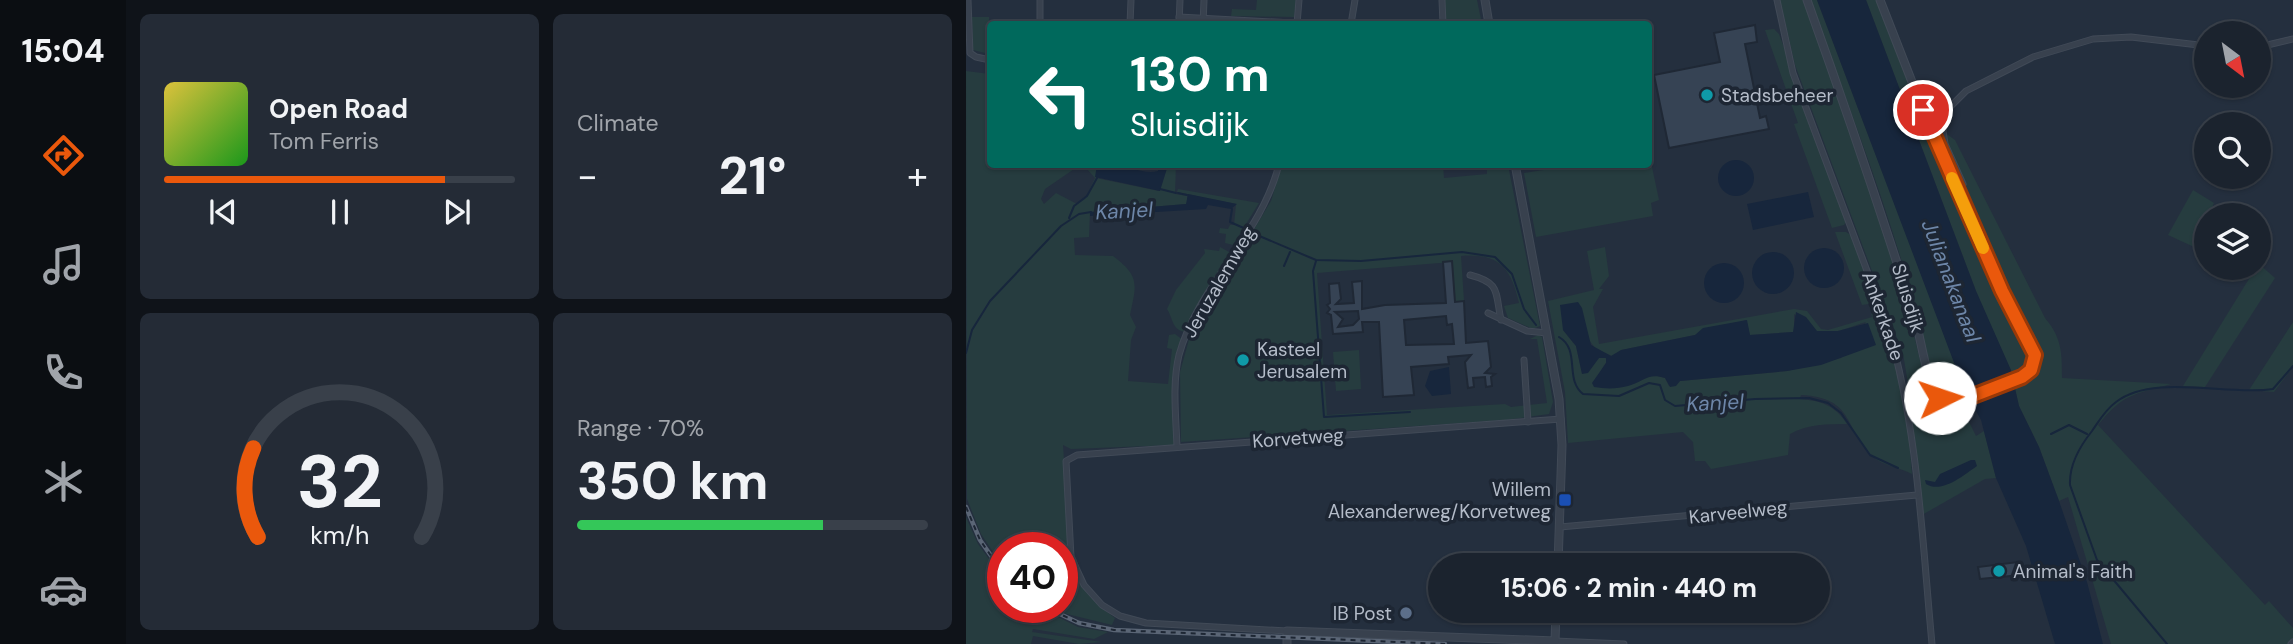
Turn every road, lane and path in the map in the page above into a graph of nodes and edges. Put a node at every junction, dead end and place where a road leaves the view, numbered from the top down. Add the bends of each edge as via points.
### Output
1 (968, 0) edge
2 (1040, 0) edge
3 (1131, 0) edge
4 (1180, 0) edge
5 (1204, 0) edge
6 (1299, 0) edge
7 (1355, 0) edge
8 (1442, 0) edge
9 (1485, 0) edge
10 (1777, 0) edge
11 (1807, 0) edge
12 (1880, 0) edge
13 (1179, 17) junction
14 (1040, 21) edge
15 (1130, 21) edge
16 (1179, 21) edge
17 (1203, 21) edge
18 (1297, 21) edge
19 (1352, 21) edge
20 (1443, 21) edge
21 (1488, 21) edge
22 (2293, 39) edge
23 (2194, 44) edge
24 (2272, 44) edge
25 (987, 59) edge
26 (1278, 168) edge
27 (1516, 168) edge
28 (1956, 187) junction
29 (1470, 275) dead end
30 (1488, 313) dead end
31 (1502, 320) junction
32 (1548, 333) junction
33 (1524, 360) dead end
34 (1561, 419) junction
35 (1528, 422) junction
36 (1177, 447) junction
37 (1917, 495) junction
38 (1559, 527) junction
39 (1558, 553) edge
40 (1556, 623) edge
41 (1287, 631) junction
42 (1555, 641) junction
43 (1287, 644) edge
44 (1610, 644) edge
45 (1624, 644) edge
46 (1925, 644) edge
47 (1932, 644) edge

1 - 25 street via 970,53
2 - 14 street
3 - 15 street
4 - 13 street
5 - 17 street
6 - 18 street
7 - 19 street
8 - 20 street
9 - 21 street
10 - 37 street, Ankerkade via 1793,72 1900,368
11 - 28 street, Sluisdijk via 1863,156 1933,388 1944,400 1960,401 2022,377 2034,366 2034,351
12 - 28 street, Sluisdijk
13 - 16 street
13 - 17 street
22 - 24 street
23 - 28 street via 2131,37 2092,39 2033,58 1966,91 1952,103 1944,124 1945,144 1963,184
26 - 36 street, Jeruzalemweg via 1265,204 1210,291 1180,353
27 - 32 street
29 - 31 street via 1489,280 1494,287
30 - 31 street
31 - 32 street via 1527,331
32 - 34 street
33 - 35 street
34 - 35 street, Korvetweg
34 - 38 street
35 - 36 street, Korvetweg
36 - 41 street, Korvetweg via 1069,458 1071,557 1084,585 1102,605 1146,623
37 - 38 street, Karveelweg
37 - 47 street, Ankerkade
38 - 39 street
40 - 42 street
41 - 42 street
41 - 43 street
42 - 44 street
44 - 45 street
46 - 47 street

